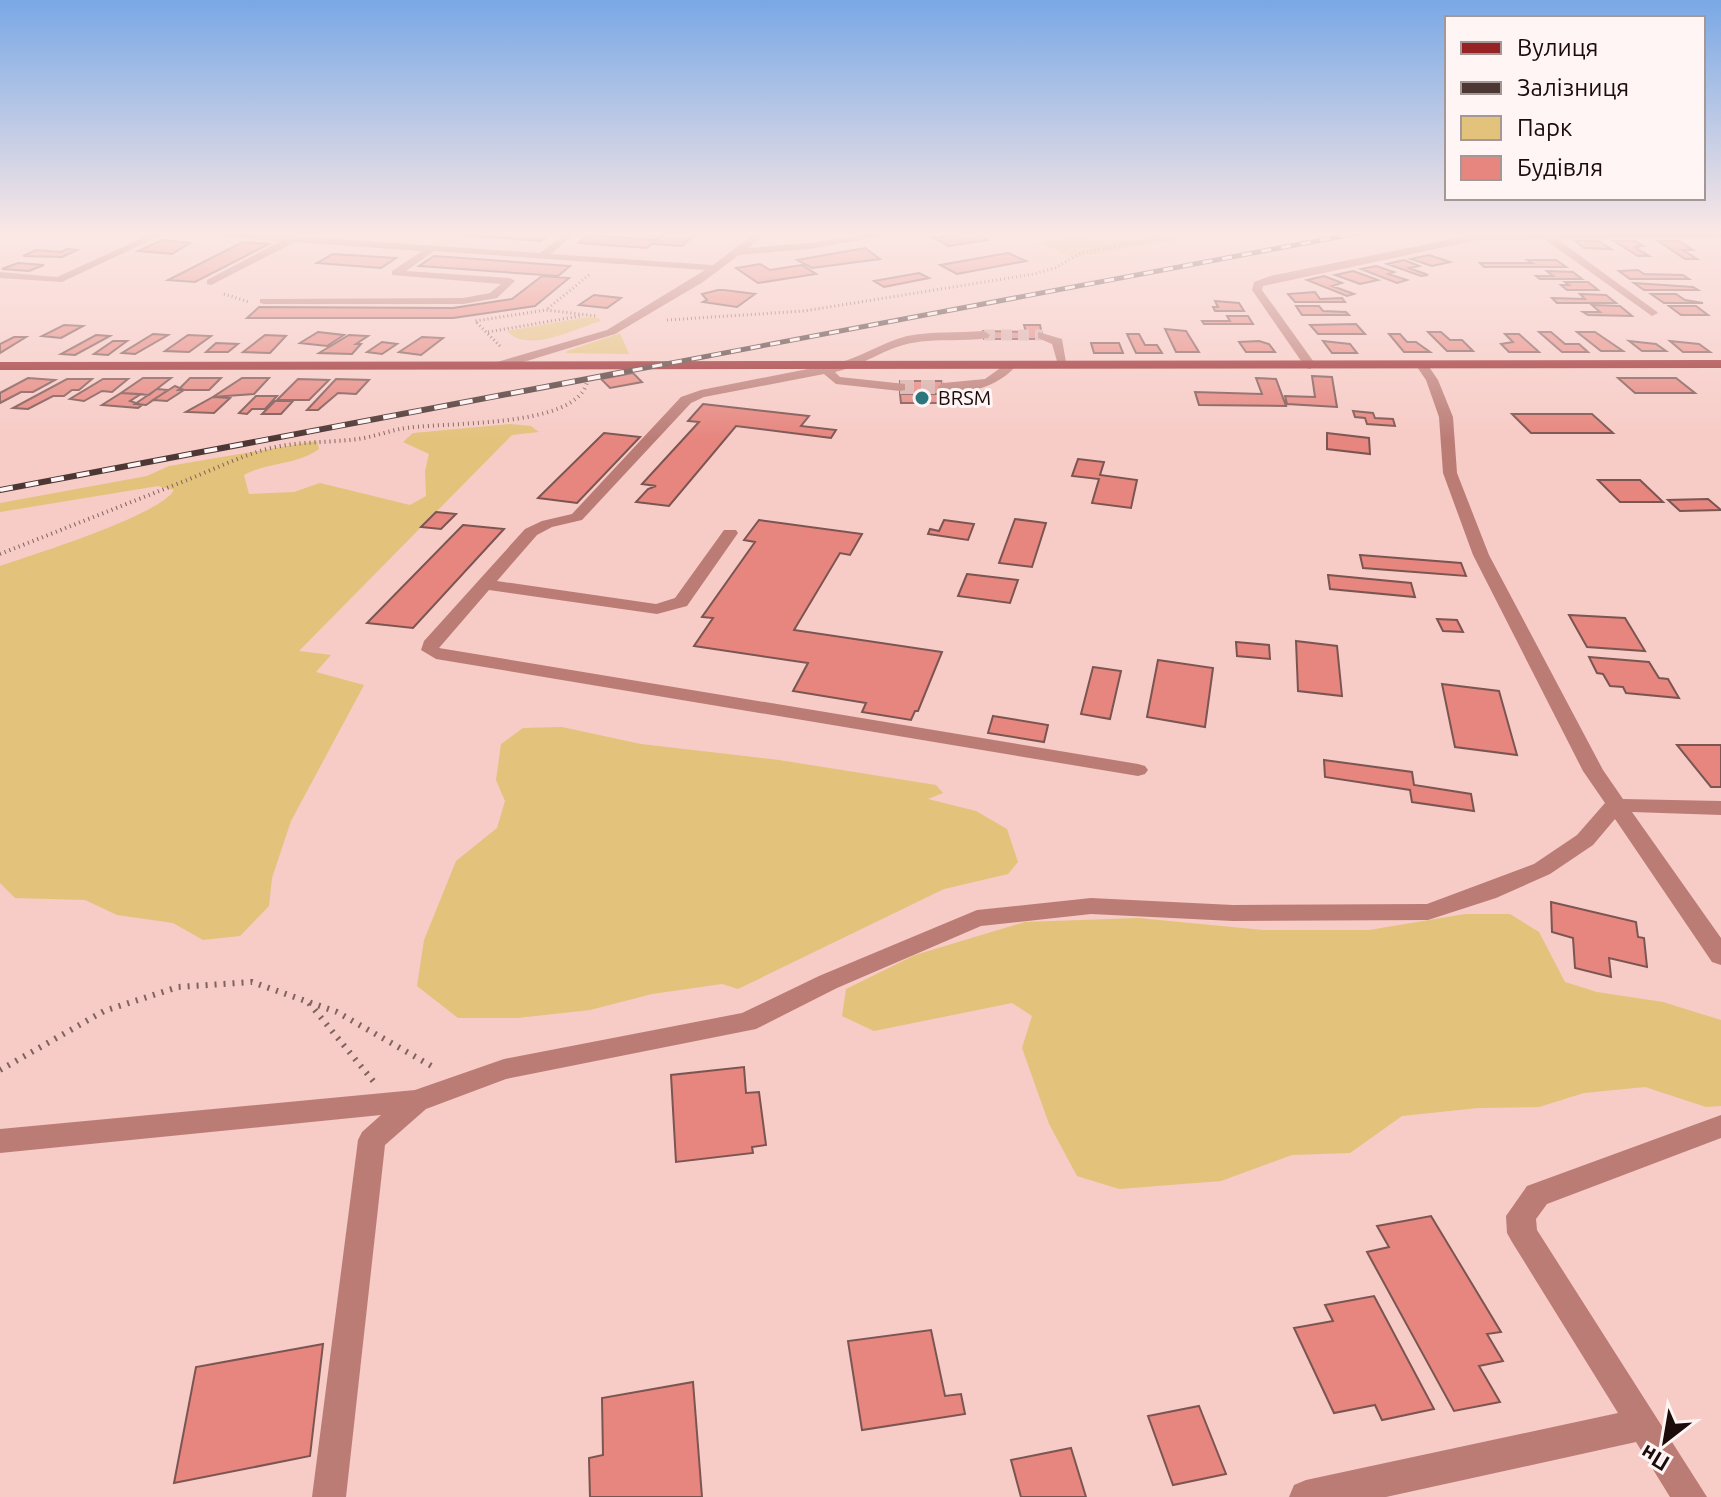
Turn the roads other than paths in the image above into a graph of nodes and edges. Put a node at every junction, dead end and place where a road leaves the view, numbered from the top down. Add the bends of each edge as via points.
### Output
1 (264, 301) dead end
2 (464, 301) edge
3 (666, 301) edge
4 (1265, 301) edge
5 (1635, 301) edge
6 (1652, 313) dead end
7 (984, 335) tunnel mouth
8 (1042, 335) dead end
9 (504, 359) junction
10 (1421, 364) junction
11 (1721, 364) edge
12 (850, 365) junction
13 (1010, 365) junction
14 (1063, 365) junction
15 (1310, 365) junction
16 (0, 366) edge
17 (825, 368) junction
18 (900, 387) tunnel mouth
19 (943, 387) tunnel mouth
20 (730, 533) dead end
21 (485, 584) junction
22 (1138, 770) dead end
23 (1615, 805) junction
24 (1721, 808) edge
25 (1721, 956) edge
26 (404, 1102) junction
27 (1721, 1126) edge
28 (0, 1141) edge
29 (1644, 1424) junction
30 (329, 1497) edge
31 (1306, 1497) edge
32 (1690, 1497) edge

1 - 2 street
3 - 9 street via 611,332
4 - 15 street
5 - 6 street
7 - 12 street via 911,339
8 - 14 street via 1058,342
9 - 16 main road
9 - 17 main road
10 - 11 main road
10 - 15 main road
10 - 23 street via 1446,417 1450,473 1481,555
12 - 13 main road
12 - 17 street
13 - 14 main road
13 - 19 street via 992,381
14 - 15 main road
17 - 18 street via 836,380 851,384
17 - 21 street via 686,400 577,517 531,532
20 - 21 street via 681,602 671,607
21 - 22 street via 430,650
23 - 24 street
23 - 25 street
23 - 26 street via 1585,840 1542,869 1428,912 1233,913 1091,906 977,918 747,1022 504,1069
26 - 28 street
26 - 30 street via 372,1140
27 - 29 street via 1537,1195 1521,1216 1522,1233
29 - 31 street
29 - 32 street

